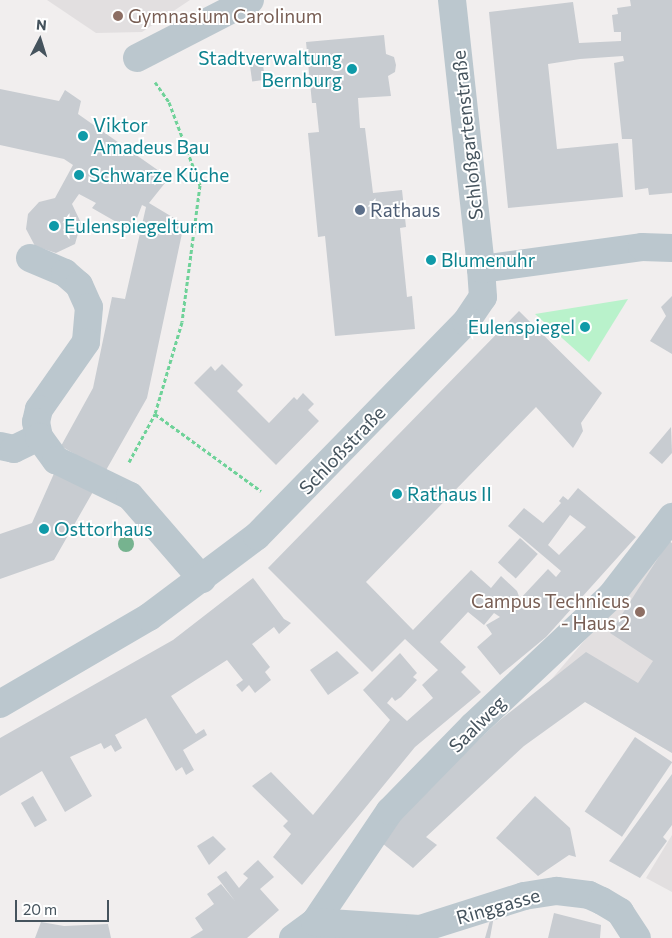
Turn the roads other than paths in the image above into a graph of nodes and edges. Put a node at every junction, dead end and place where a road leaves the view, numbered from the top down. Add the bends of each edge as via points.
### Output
1 (250, 0) edge
2 (452, 0) edge
3 (137, 58) road end
4 (672, 248) edge
5 (30, 258) dead end
6 (481, 269) junction
7 (39, 437) junction
8 (0, 446) edge
9 (672, 518) edge
10 (202, 579) junction
11 (0, 704) edge
12 (315, 922) junction
13 (293, 938) edge
14 (346, 938) edge
15 (637, 938) edge

1 - 3 street
2 - 6 street, Schloßgartenstraße
4 - 6 street via 642,247
5 - 7 street via 65,273 79,285 89,307 86,342 39,409 36,422
6 - 10 street, Schloßstraße via 483,297 466,322 286,509
7 - 8 street via 14,449
7 - 10 street via 56,460 130,496
9 - 12 street, Saalweg via 611,596 473,726 390,812
10 - 11 street, Schloßstraße via 96,650
12 - 13 street, Saalweg
12 - 14 street
12 - 15 street, Ringgasse via 420,929 524,896 557,891 589,895 602,901 620,912

